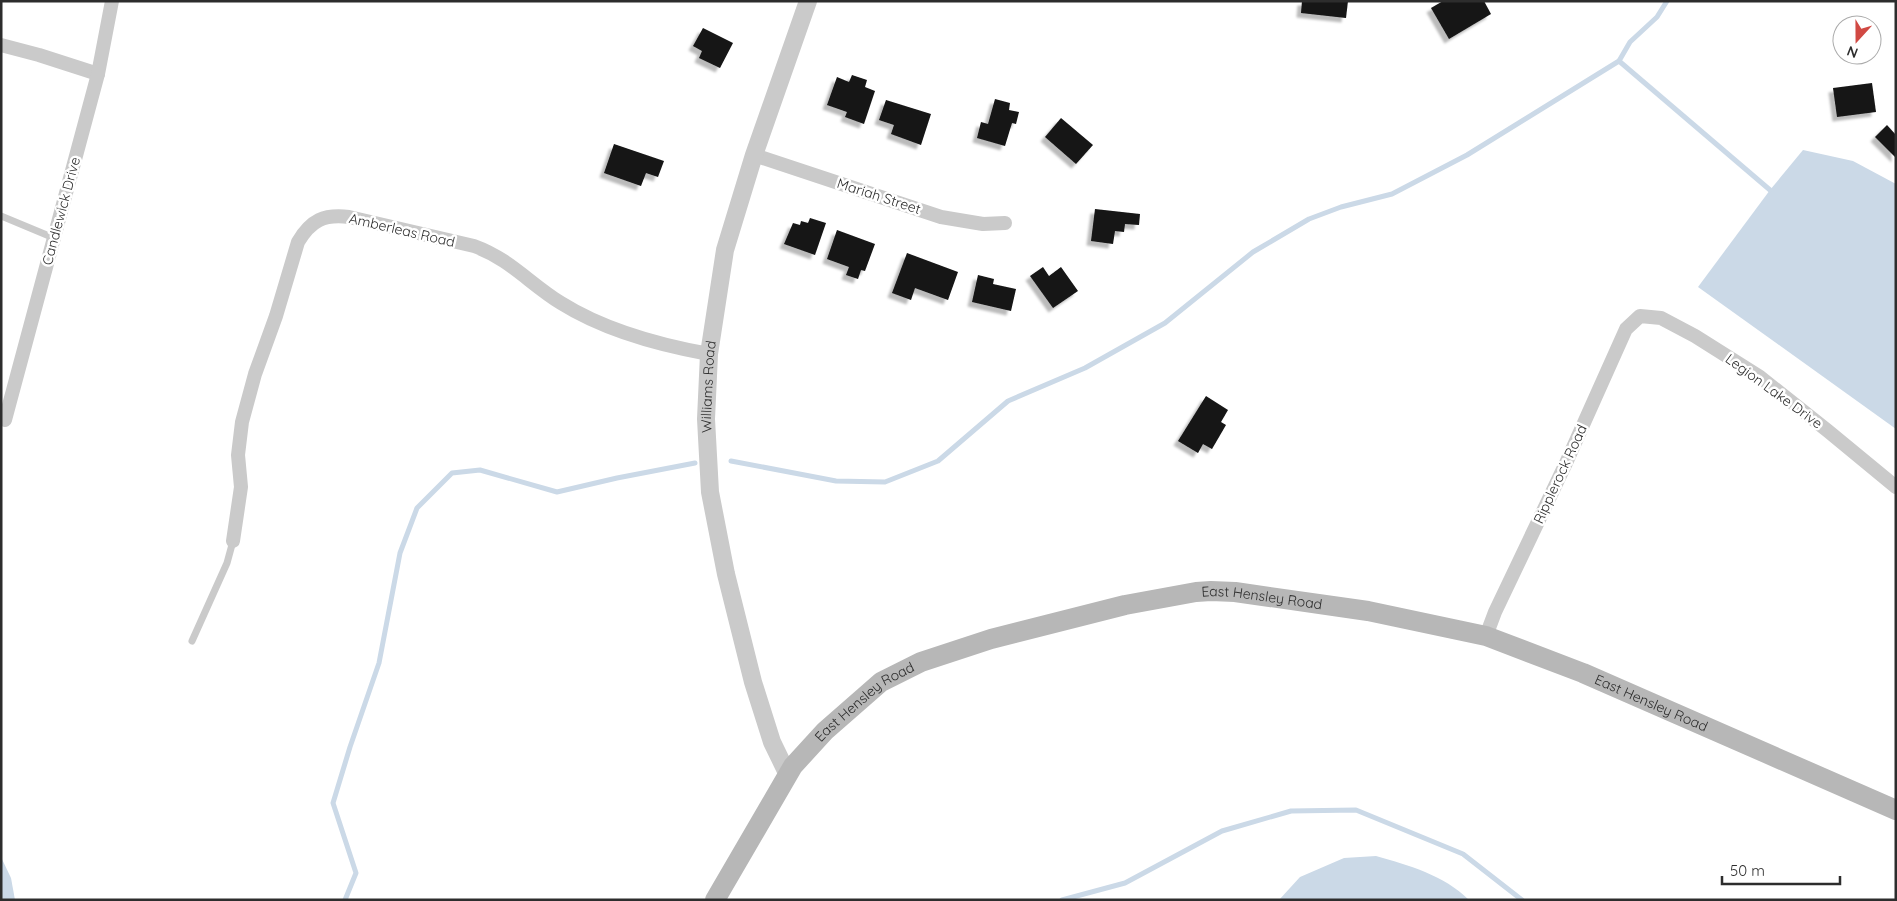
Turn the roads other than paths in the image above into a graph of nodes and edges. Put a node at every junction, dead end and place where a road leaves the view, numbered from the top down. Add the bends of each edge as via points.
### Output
1 (112, 1) edge
2 (808, 1) edge
3 (1, 45) edge
4 (98, 74) junction
5 (754, 156) junction
6 (1, 216) edge
7 (1005, 223) dead end
8 (54, 238) junction
9 (1640, 316) joint
10 (709, 354) junction
11 (5, 420) dead end
12 (1896, 487) edge
13 (234, 541) joint
14 (1486, 636) junction
15 (192, 641) dead end
16 (788, 775) junction
17 (1896, 810) edge
18 (720, 897) edge

1 - 4 street, Candlewick Drive
2 - 5 street, Williams Road
3 - 4 street
4 - 8 street, Candlewick Drive
5 - 7 street, Mariah Street via 941,216 983,224
5 - 10 street, Williams Road via 725,250
6 - 8 lane
8 - 11 street, Candlewick Drive
9 - 12 street, Legion Lake Drive via 1661,318 1760,378
9 - 14 street, Ripplerock Road via 1626,329
10 - 13 street, Amberleas Road via 636,335 576,312 508,262 474,246 350,217 334,215 320,219 304,231 298,242 276,316 254,374 238,443 240,488
10 - 16 street, Williams Road via 706,419 710,492 755,691 772,742
13 - 15 lane
14 - 16 main road, East Hensley Road via 1368,611 1235,592 1196,592 1125,605 991,639 921,662 881,682 825,731
14 - 17 main road, East Hensley Road via 1583,673
16 - 18 main road, East Hensley Road

